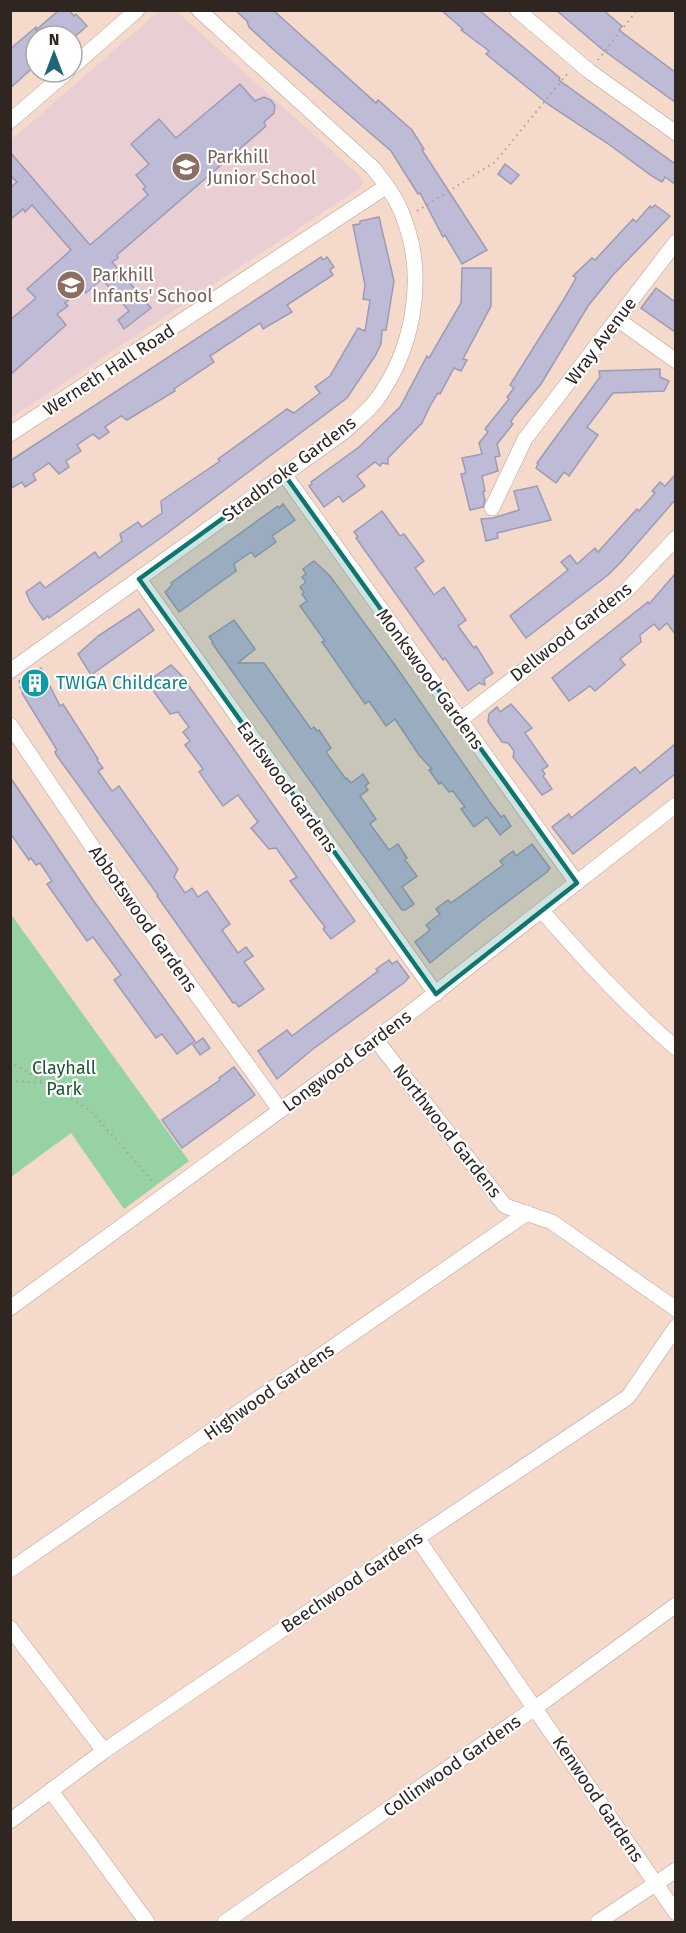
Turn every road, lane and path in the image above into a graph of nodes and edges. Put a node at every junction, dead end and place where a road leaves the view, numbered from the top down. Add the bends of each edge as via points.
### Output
1 (137, 10) edge
2 (199, 10) edge
3 (517, 10) edge
4 (637, 10) edge
5 (84, 56) edge
6 (583, 67) junction
7 (52, 84) edge
8 (10, 121) edge
9 (675, 133) edge
10 (387, 186) junction
11 (404, 219) junction
12 (675, 242) edge
13 (617, 320) junction
14 (675, 361) edge
15 (10, 434) edge
16 (284, 474) junction
17 (492, 508) dead end
18 (675, 538) edge
19 (139, 579) junction
20 (10, 671) edge
21 (460, 720) junction
22 (10, 725) edge
23 (675, 805) edge
24 (577, 883) junction
25 (542, 911) junction
26 (436, 994) junction
27 (376, 1040) junction
28 (675, 1048) edge
29 (10, 1061) edge
30 (10, 1081) edge
31 (45, 1083) junction
32 (285, 1107) junction
33 (164, 1196) junction
34 (527, 1213) junction
35 (10, 1308) edge
36 (675, 1309) edge
37 (675, 1327) edge
38 (417, 1538) junction
39 (10, 1570) edge
40 (675, 1605) edge
41 (10, 1628) edge
42 (535, 1708) junction
43 (104, 1751) junction
44 (51, 1791) junction
45 (10, 1821) edge
46 (675, 1870) edge
47 (656, 1884) junction
48 (675, 1912) edge
49 (147, 1923) edge
50 (225, 1923) edge
51 (598, 1923) edge

1 - 5 street
2 - 10 street, Stradbroke Gardens via 373,168
3 - 6 street
4 - 6 path
6 - 9 street
6 - 11 path via 495,162
7 - 8 street
10 - 11 street, Stradbroke Gardens
10 - 15 street, Werneth Hall Road
11 - 16 street, Stradbroke Gardens via 414,257 415,290 409,334 395,370 374,403 345,431
12 - 13 street, Wray Avenue
13 - 14 street
13 - 17 street, Wray Avenue via 525,439
16 - 19 street, Stradbroke Gardens
16 - 21 street, Monkswood Gardens
18 - 21 street, Dellwood Gardens via 626,591
19 - 20 street, Stradbroke Gardens
19 - 26 street, Earlswood Gardens
21 - 24 street, Monkswood Gardens
22 - 32 street, Abbotswood Gardens via 125,895
23 - 24 street, Longwood Gardens
24 - 25 street, Longwood Gardens
25 - 26 street, Longwood Gardens
25 - 28 street via 592,969
26 - 27 street, Longwood Gardens
27 - 32 street, Longwood Gardens
27 - 34 street, Northwood Gardens via 505,1206
29 - 31 path
30 - 31 path
31 - 33 path via 91,1111
32 - 33 street, Longwood Gardens
33 - 35 street, Longwood Gardens
34 - 36 street, Northwood Gardens via 552,1222
34 - 39 street, Highwood Gardens
37 - 38 street, Beechwood Gardens via 628,1397
38 - 42 street, Kenwood Gardens
38 - 43 street, Beechwood Gardens
40 - 42 street, Collinwood Gardens
41 - 43 street
42 - 47 street, Kenwood Gardens
42 - 50 street, Collinwood Gardens
43 - 44 street, Beechwood Gardens
44 - 45 street, Beechwood Gardens
44 - 49 street
46 - 47 street
47 - 48 street, Kenwood Gardens
47 - 51 street

